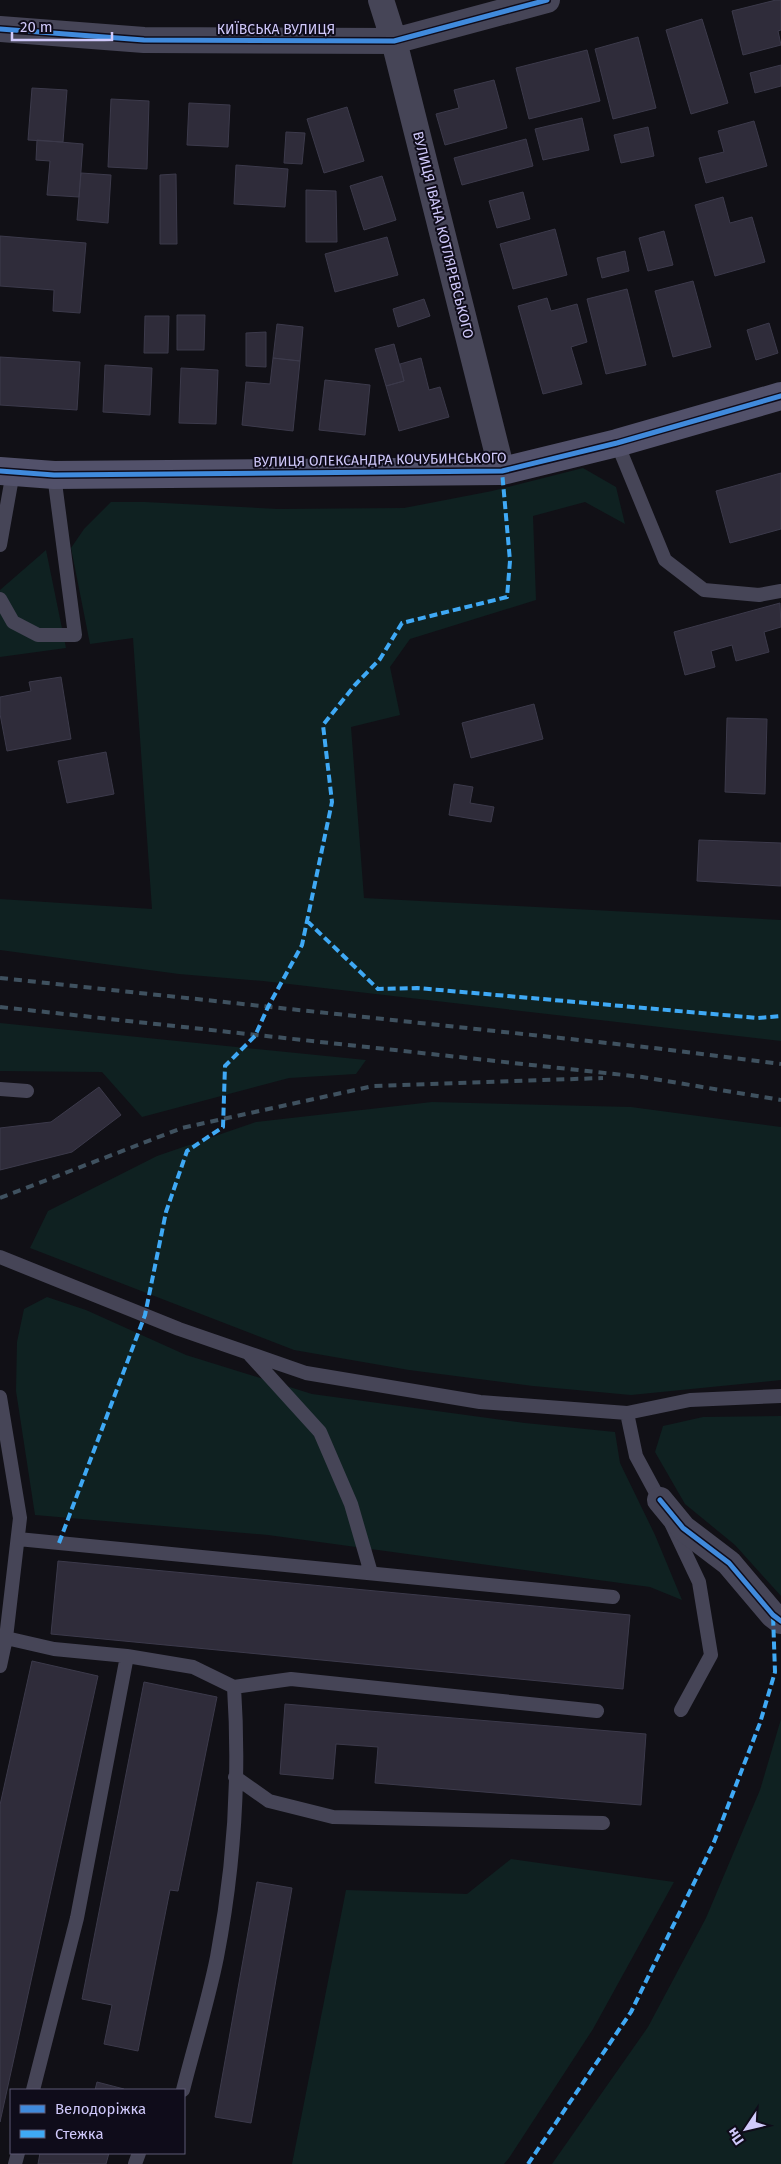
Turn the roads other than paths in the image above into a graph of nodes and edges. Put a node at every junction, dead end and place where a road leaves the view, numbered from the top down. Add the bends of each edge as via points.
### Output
1 (381, 0) edge
2 (547, 0) edge
3 (0, 29) edge
4 (394, 41) junction
5 (781, 396) edge
6 (617, 442) junction
7 (6, 471) edge
8 (502, 471) junction
9 (54, 475) junction
10 (0, 545) edge
11 (781, 591) edge
12 (0, 599) edge
13 (0, 1089) edge
14 (27, 1091) dead end
15 (0, 1257) edge
16 (248, 1352) junction
17 (781, 1396) edge
18 (0, 1397) edge
19 (627, 1413) junction
20 (660, 1500) junction
21 (18, 1539) junction
22 (371, 1573) junction
23 (613, 1597) dead end
24 (781, 1621) edge
25 (6, 1638) junction
26 (127, 1656) junction
27 (0, 1666) edge
28 (234, 1687) junction
29 (597, 1710) dead end
30 (680, 1710) dead end
31 (235, 1777) junction
32 (603, 1823) dead end
33 (33, 2089) edge
34 (183, 2089) edge

1 - 4 street, ВУЛИЦЯ ІВАНА КОТЛЯРЕВСЬКОГО
2 - 4 street, КИЇВСЬКА ВУЛИЦЯ
3 - 4 street, КИЇВСЬКА ВУЛИЦЯ via 144,40
4 - 8 street, ВУЛИЦЯ ІВАНА КОТЛЯРЕВСЬКОГО
5 - 6 street, ВУЛИЦЯ ОЛЕКСАНДРА КОЧУБИНСЬКОГО
6 - 8 street, ВУЛИЦЯ ОЛЕКСАНДРА КОЧУБИНСЬКОГО
6 - 11 lane via 665,560 704,590 759,595
7 - 9 street, ВУЛИЦЯ ОЛЕКСАНДРА КОЧУБИНСЬКОГО
7 - 10 lane
8 - 9 street, ВУЛИЦЯ ОЛЕКСАНДРА КОЧУБИНСЬКОГО
9 - 12 lane via 76,635 38,635 13,622
13 - 14 lane
15 - 16 lane via 179,1329
16 - 19 lane via 306,1373 480,1402
16 - 22 lane via 320,1432 351,1504
17 - 19 lane via 690,1400
18 - 21 lane via 20,1518
19 - 20 lane via 636,1456
20 - 24 street via 683,1528 729,1563
20 - 30 lane via 699,1582 711,1655
21 - 22 lane
21 - 25 lane
22 - 23 lane
25 - 26 lane via 54,1649
25 - 27 lane
26 - 28 lane via 193,1667
26 - 33 lane via 77,1918
28 - 29 lane via 292,1679
28 - 31 lane via 237,1729
31 - 32 lane via 269,1801 333,1818
31 - 34 lane via 233,1844 217,1958

